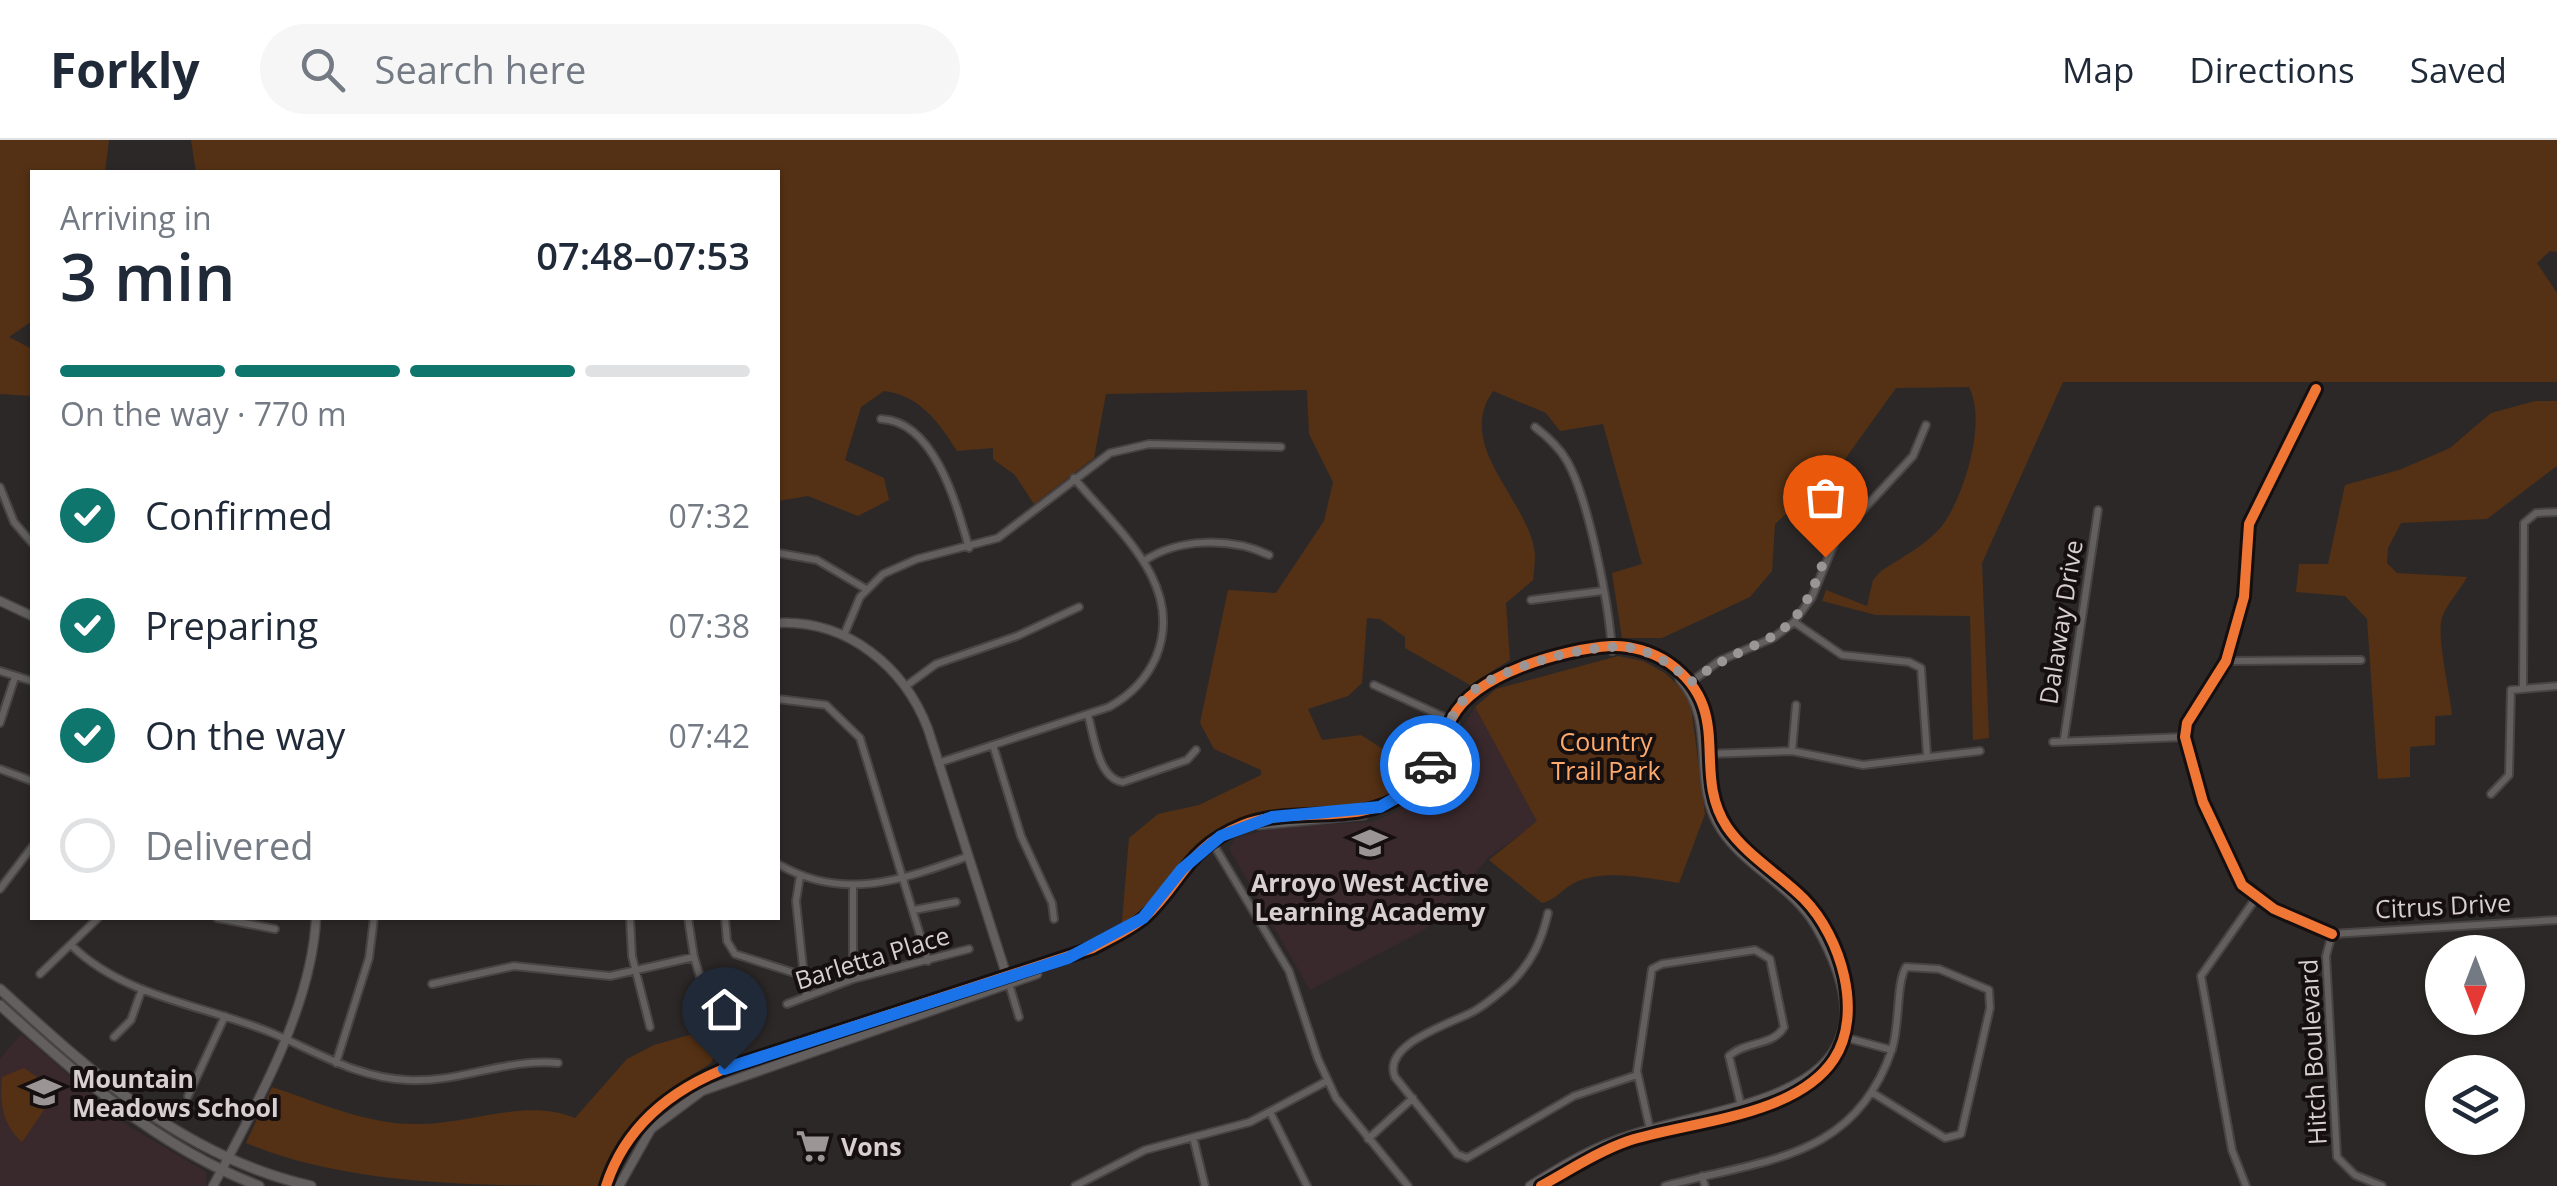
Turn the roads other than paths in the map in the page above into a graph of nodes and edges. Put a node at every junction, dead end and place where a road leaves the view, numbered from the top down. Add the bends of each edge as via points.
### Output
1 (2316, 388) dead end
2 (881, 419) dead end
3 (1926, 424) dead end
4 (1535, 427) dead end
5 (1281, 447) dead end
6 (1074, 478) junction
7 (0, 487) edge
8 (2098, 510) dead end
9 (2557, 512) edge
10 (30, 540) edge
11 (969, 548) junction
12 (780, 553) edge
13 (1268, 555) dead end
14 (1144, 562) junction
15 (866, 589) junction
16 (1602, 591) junction
17 (1531, 600) dead end
18 (0, 601) edge
19 (1079, 607) dead end
20 (30, 615) edge
21 (1794, 622) junction
22 (780, 623) edge
23 (844, 635) junction
24 (1612, 648) junction
25 (2362, 660) dead end
26 (2226, 661) junction
27 (0, 671) edge
28 (15, 677) junction
29 (30, 681) edge
30 (1689, 684) junction
31 (1374, 685) dead end
32 (906, 686) junction
33 (2524, 686) junction
34 (2557, 686) edge
35 (780, 699) edge
36 (1796, 705) dead end
37 (1088, 715) junction
38 (1453, 721) junction
39 (0, 722) edge
40 (2185, 737) junction
41 (2064, 740) junction
42 (2053, 742) dead end
43 (994, 745) junction
44 (1196, 750) dead end
45 (1980, 750) dead end
46 (1792, 751) junction
47 (1709, 754) junction
48 (1927, 755) junction
49 (938, 763) junction
50 (0, 769) edge
51 (30, 780) edge
52 (2491, 794) dead end
53 (1213, 843) junction
54 (30, 850) edge
55 (969, 856) junction
56 (780, 865) edge
57 (800, 876) junction
58 (904, 877) junction
59 (854, 887) junction
60 (0, 889) edge
61 (2256, 898) junction
62 (956, 902) dead end
63 (914, 910) junction
64 (1548, 913) dead end
65 (96, 920) edge
66 (228, 920) edge
67 (316, 920) edge
68 (374, 920) edge
69 (630, 920) edge
70 (688, 920) edge
71 (725, 920) edge
72 (1054, 920) dead end
73 (2557, 920) edge
74 (275, 929) dead end
75 (2332, 934) junction
76 (72, 946) junction
77 (969, 949) dead end
78 (694, 957) junction
79 (928, 961) junction
80 (636, 970) junction
81 (40, 974) dead end
82 (801, 975) junction
83 (852, 979) junction
84 (1008, 982) junction
85 (432, 984) dead end
86 (0, 989) edge
87 (142, 989) junction
88 (806, 996) junction
89 (787, 1004) dead end
90 (0, 1005) edge
91 (225, 1016) junction
92 (1019, 1017) dead end
93 (650, 1027) dead end
94 (1843, 1036) junction
95 (114, 1037) dead end
96 (284, 1039) junction
97 (1892, 1050) junction
98 (336, 1063) junction
99 (558, 1063) dead end
100 (728, 1068) junction
101 (1637, 1075) junction
102 (1327, 1081) junction
103 (1873, 1093) junction
104 (188, 1096) dead end
105 (1413, 1098) junction
106 (1741, 1109) junction
107 (1270, 1112) junction
108 (1651, 1132) junction
109 (1193, 1137) junction
110 (1368, 1139) junction
111 (230, 1158) junction
112 (222, 1170) junction
113 (1095, 1174) junction
114 (1702, 1176) junction
115 (213, 1186) edge
116 (259, 1186) edge
117 (312, 1186) edge
118 (606, 1186) edge
119 (619, 1186) edge
120 (1074, 1186) edge
121 (1101, 1186) edge
122 (1205, 1186) edge
123 (1307, 1186) edge
124 (1408, 1186) edge
125 (1530, 1186) edge
126 (1541, 1186) edge
127 (1665, 1186) edge
128 (1705, 1186) edge
129 (2246, 1186) edge
130 (2382, 1186) edge

1 - 26 street via 2249,524 2244,597
2 - 11 street via 904,426 935,458
3 - 21 street via 1913,456 1836,539
4 - 16 street via 1570,466
5 - 6 street via 1130,447
6 - 11 street via 1010,531
6 - 14 street
7 - 10 street via 14,522
8 - 41 street, Dalaway Drive
9 - 33 street via 2536,513 2524,523
11 - 15 street via 902,564
12 - 15 street via 817,560
13 - 14 street via 1185,543
14 - 37 street via 1160,590 1160,646 1132,692
15 - 23 street
16 - 17 street
16 - 24 street
18 - 20 street
19 - 32 street via 936,664
21 - 30 street
21 - 48 street via 1842,655 1921,668
22 - 23 street
23 - 32 street
24 - 30 street via 1664,660
24 - 38 street via 1498,675 1466,698
25 - 26 street
26 - 40 street
27 - 28 street
28 - 29 street
28 - 39 street
30 - 47 street via 1706,708
31 - 38 street
32 - 49 street
33 - 34 street
33 - 52 street via 2509,693 2508,776
35 - 58 street via 818,702 856,732
36 - 46 street
37 - 43 street
37 - 44 street via 1114,781 1187,760
38 - 53 street via 1424,775 1392,801 1362,811 1272,817
40 - 41 street, Dalaway Drive
40 - 61 street, Hitch Boulevard via 2224,854
41 - 42 street, Dalaway Drive
43 - 49 street
43 - 72 street
45 - 48 street
46 - 47 street
46 - 48 street via 1863,764
47 - 94 street via 1714,797 1727,827 1804,900 1826,931 1845,982
49 - 55 street
50 - 51 street
53 - 84 street via 1139,926 1096,950
53 - 102 street via 1289,971
54 - 60 street
55 - 58 street
55 - 84 street
56 - 57 street
57 - 59 street
57 - 82 street
58 - 59 street
58 - 63 street
59 - 83 street
61 - 75 street, Hitch Boulevard
61 - 129 street via 2205,964 2201,980 2232,1150
62 - 63 street
63 - 79 street
64 - 105 street via 1536,950 1512,982 1396,1056 1392,1073
65 - 76 street
66 - 74 street
67 - 96 street via 305,987
68 - 98 street via 369,958
69 - 80 street
70 - 78 street
71 - 82 street via 736,954
73 - 75 street, Citrus Drive
75 - 130 street, Hitch Boulevard via 2326,956 2337,1156 2348,1170
76 - 81 street
76 - 87 street via 105,974
77 - 79 street, Barletta Place
78 - 80 street
78 - 100 street
79 - 83 street, Barletta Place
80 - 85 street via 596,976 509,966
80 - 93 street
82 - 88 street
83 - 88 street, Barletta Place
84 - 92 street
84 - 100 street
84 - 119 street via 702,1092 652,1129
86 - 111 main road via 121,1096
87 - 91 street
87 - 95 street via 131,1020
88 - 89 street, Barletta Place
90 - 112 main road via 114,1104
91 - 96 street
91 - 104 street
94 - 97 street
94 - 106 street via 1824,1073 1808,1087
96 - 98 street
96 - 111 street
97 - 103 street
97 - 103 street via 1906,967 1956,974 1991,994 1961,1134 1945,1138
98 - 99 street via 409,1080
100 - 118 street via 688,1085 642,1121
101 - 105 street via 1574,1096 1468,1158
101 - 106 street via 1652,969 1766,953 1784,1026 1775,1038 1730,1056
101 - 108 street
102 - 107 street
102 - 110 street
103 - 114 street via 1851,1122 1825,1140
105 - 110 street
106 - 108 street
107 - 109 street
107 - 123 street
108 - 125 street via 1596,1147
108 - 126 street via 1598,1152
109 - 113 street
109 - 122 street
110 - 124 street
111 - 112 street
111 - 117 main road
112 - 115 street
112 - 116 main road
113 - 120 street
113 - 121 street
114 - 127 street
114 - 128 street

